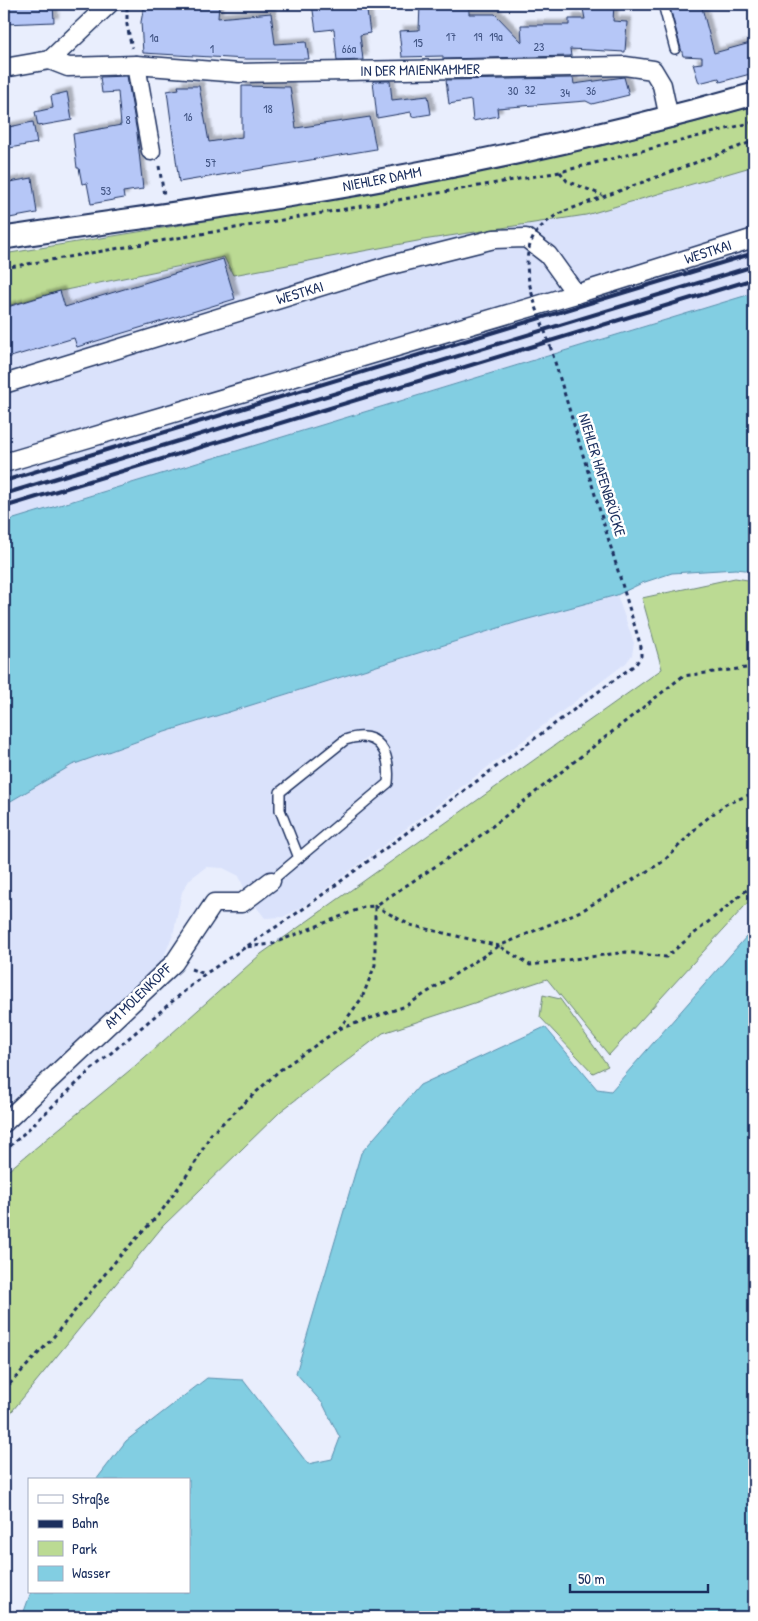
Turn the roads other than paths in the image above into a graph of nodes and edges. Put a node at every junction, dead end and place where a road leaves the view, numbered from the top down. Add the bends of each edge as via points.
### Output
1 (109, 4) edge
2 (663, 4) edge
3 (675, 49) dead end
4 (50, 60) junction
5 (136, 66) junction
6 (4, 68) edge
7 (754, 94) edge
8 (669, 118) junction
9 (155, 159) road end
10 (4, 238) edge
11 (754, 238) edge
12 (576, 294) junction
13 (4, 384) edge
14 (4, 463) edge
15 (298, 858) junction
16 (271, 882) joint
17 (4, 1123) edge

1 - 4 street
2 - 3 lane
4 - 5 street, IN DER MAIENKAMMER via 68,67
4 - 6 street
5 - 8 street, IN DER MAIENKAMMER via 239,73 625,66 653,70 662,85
5 - 9 street
7 - 8 street, NIEHLER DAMM
8 - 10 street, NIEHLER DAMM via 539,149 362,183
11 - 12 street, WESTKAI
12 - 13 street, WESTKAI via 548,255 526,238 494,239 387,266
12 - 14 street, WESTKAI
15 - 15 lane via 388,783 390,765 383,748 371,738 357,735 345,740 280,792 280,810
15 - 16 lane
16 - 17 street, AM MOLENKOPF via 242,903 214,903 174,963

